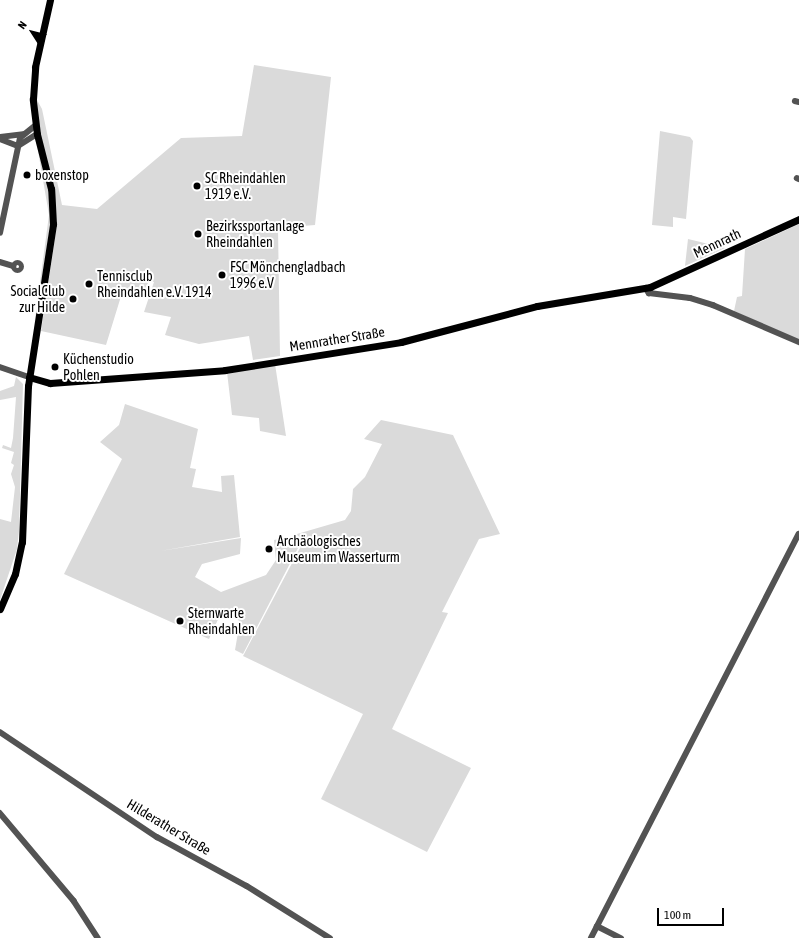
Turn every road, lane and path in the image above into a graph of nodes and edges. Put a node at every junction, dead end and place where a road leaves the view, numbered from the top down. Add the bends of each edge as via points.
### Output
1 (50, 0) edge
2 (36, 130) junction
3 (22, 134) junction
4 (0, 138) edge
5 (18, 146) junction
6 (799, 219) edge
7 (0, 233) edge
8 (0, 262) edge
9 (13, 266) dead end
10 (646, 288) junction
11 (799, 342) edge
12 (0, 367) edge
13 (30, 377) junction
14 (799, 534) edge
15 (0, 609) edge
16 (0, 732) edge
17 (0, 813) edge
18 (597, 926) junction
19 (98, 938) edge
20 (330, 938) edge
21 (591, 938) edge
22 (621, 938) edge

1 - 2 main road via 34,79
2 - 3 street
2 - 5 street
2 - 13 main road via 51,189 53,224
3 - 4 street
3 - 5 street
4 - 5 street
5 - 7 street
6 - 10 main road, Mennrath
8 - 9 street
10 - 11 street via 649,293 690,298 713,305
10 - 13 main road, Mennrather Straße via 537,306 400,342 226,370 50,383
12 - 13 street
13 - 15 main road via 22,542 15,574
14 - 18 street
16 - 20 street, Hilderather Straße via 157,836 247,886
17 - 19 street via 74,901
18 - 21 street
18 - 22 street

